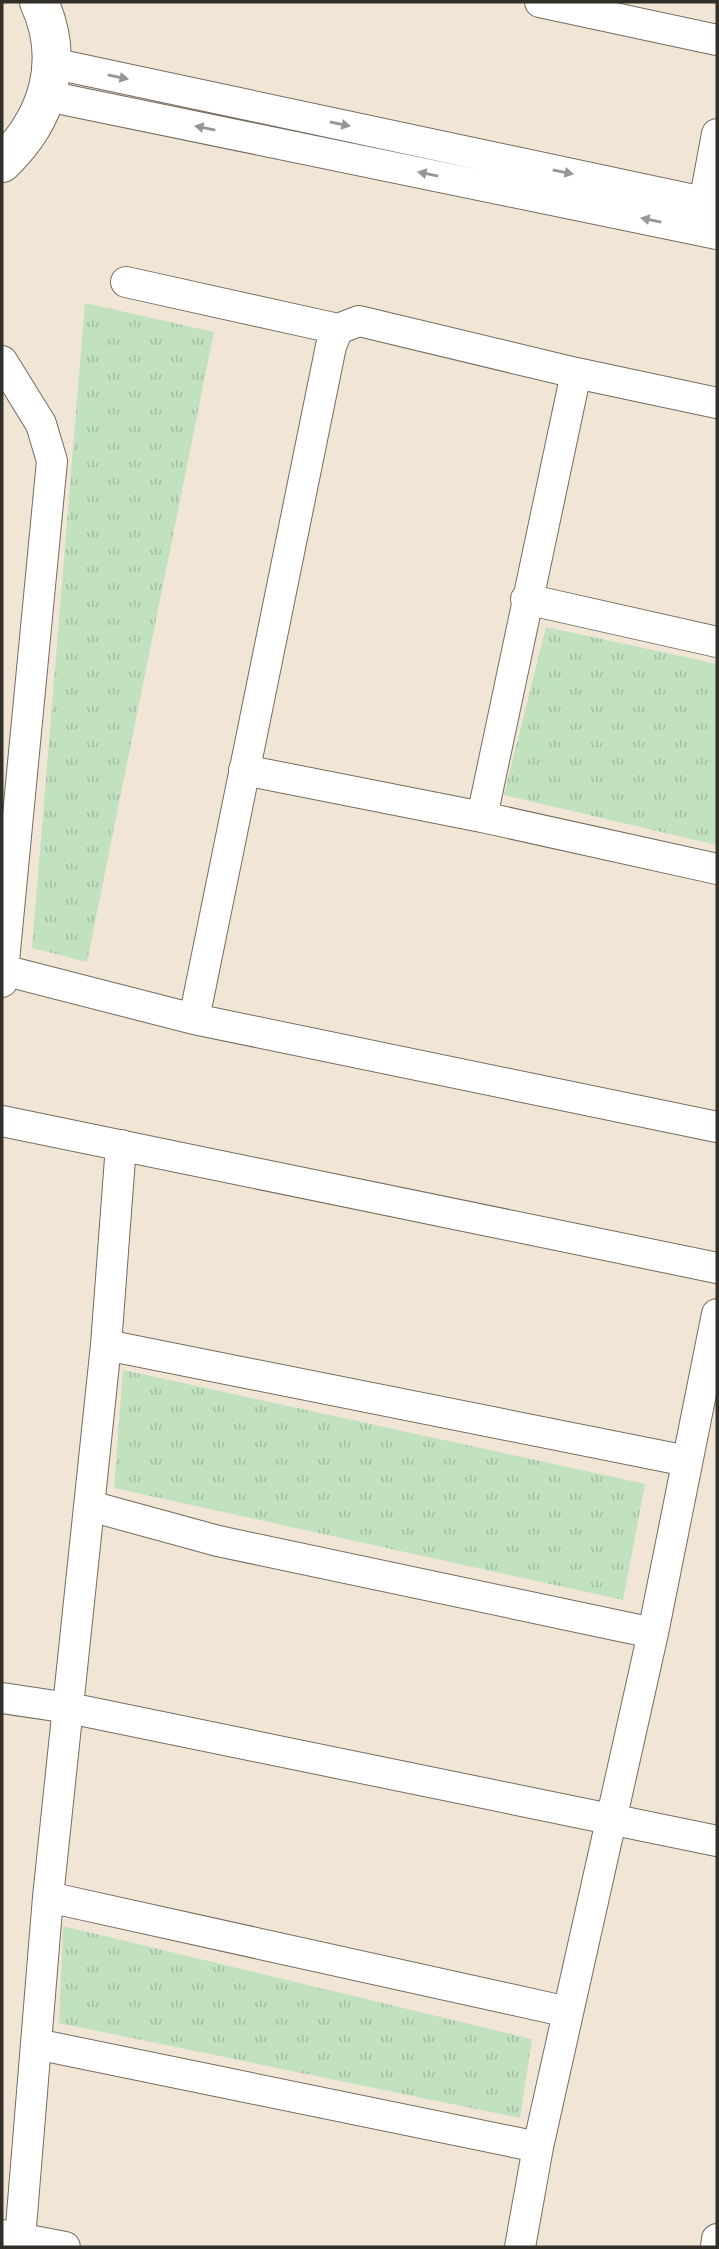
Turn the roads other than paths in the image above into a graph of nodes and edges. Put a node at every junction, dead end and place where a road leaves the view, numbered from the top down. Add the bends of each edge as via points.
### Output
1 (39, 2) edge
2 (540, 2) edge
3 (717, 40) edge
4 (49, 79) junction
5 (717, 134) edge
6 (2, 163) edge
7 (710, 218) edge
8 (126, 282) dead end
9 (338, 330) junction
10 (2, 361) edge
11 (576, 373) junction
12 (717, 403) edge
13 (526, 599) junction
14 (717, 642) edge
15 (244, 770) junction
16 (482, 817) junction
17 (717, 869) edge
18 (2, 976) edge
19 (194, 1019) junction
20 (2, 1121) edge
21 (717, 1127) edge
22 (121, 1145) junction
23 (717, 1268) edge
24 (717, 1314) edge
25 (106, 1345) junction
26 (687, 1461) junction
27 (90, 1506) junction
28 (653, 1633) junction
29 (2, 1698) edge
30 (69, 1708) junction
31 (611, 1818) junction
32 (717, 1841) edge
33 (48, 1897) junction
34 (568, 2012) junction
35 (36, 2044) junction
36 (538, 2147) junction
37 (11, 2237) edge
38 (717, 2239) edge
39 (65, 2247) edge
40 (520, 2247) edge
41 (716, 2247) edge

1 - 4 street via 50,26
2 - 3 street
4 - 6 street via 30,131
4 - 7 street
5 - 7 street
8 - 9 street
9 - 11 street via 359,321
9 - 15 street via 331,346
10 - 18 street via 41,424 51,461
11 - 12 street
11 - 13 street
13 - 14 street
13 - 16 street
15 - 16 street
15 - 19 street
16 - 17 street
18 - 19 street
19 - 21 street
20 - 22 street
22 - 23 street
22 - 25 street
24 - 26 street
25 - 26 street
25 - 27 street
26 - 28 street
27 - 28 street via 218,1541
27 - 30 street
28 - 31 street
29 - 30 street
30 - 31 street
30 - 33 street
31 - 32 street
31 - 34 street
33 - 34 street
33 - 35 street
34 - 36 street
35 - 36 street
35 - 37 street
36 - 40 street
37 - 39 street
38 - 41 street

